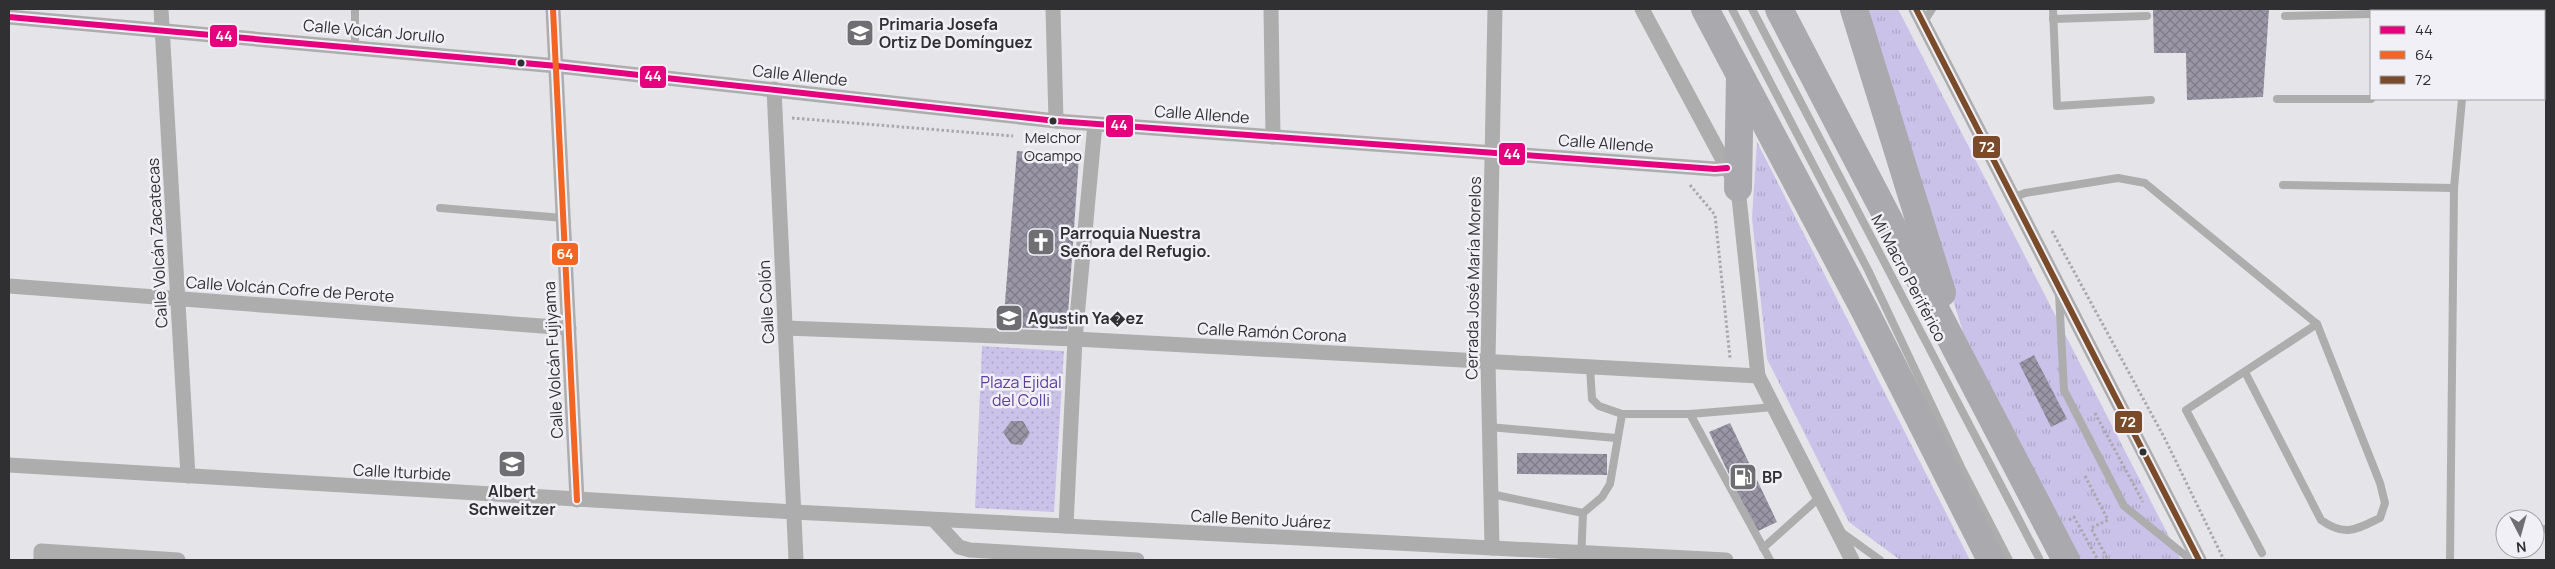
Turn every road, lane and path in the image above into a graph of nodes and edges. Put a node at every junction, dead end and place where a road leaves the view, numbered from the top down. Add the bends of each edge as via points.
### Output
1 (161, 9) edge
2 (355, 9) edge
3 (553, 9) edge
4 (1053, 9) edge
5 (1271, 9) edge
6 (1495, 9) edge
7 (1642, 9) edge
8 (1706, 9) edge
9 (1732, 9) edge
10 (1752, 9) edge
11 (1779, 9) edge
12 (1854, 9) edge
13 (1916, 9) edge
14 (1932, 9) edge
15 (2053, 9) edge
16 (2370, 14) edge
17 (2148, 16) dead end
18 (2285, 16) dead end
19 (9, 17) edge
20 (2053, 19) junction
21 (1923, 23) junction
22 (162, 29) junction
23 (355, 47) junction
24 (557, 66) junction
25 (1740, 76) junction
26 (774, 89) junction
27 (2370, 99) edge
28 (2151, 100) dead end
29 (2277, 100) dead end
30 (2462, 100) edge
31 (775, 117) junction
32 (1056, 121) junction
33 (1095, 124) junction
34 (1023, 136) dead end
35 (1273, 137) junction
36 (1494, 153) junction
37 (1732, 178) junction
38 (1681, 184) dead end
39 (2283, 185) dead end
40 (2454, 188) junction
41 (2013, 198) junction
42 (440, 208) dead end
43 (564, 218) junction
44 (2050, 228) dead end
45 (9, 286) edge
46 (2058, 286) junction
47 (177, 298) junction
48 (2317, 324) junction
49 (569, 328) junction
50 (785, 328) junction
51 (1075, 338) junction
52 (1488, 361) junction
53 (1590, 366) junction
54 (2244, 372) junction
55 (1735, 374) junction
56 (1758, 376) junction
57 (1970, 377) junction
58 (1774, 407) junction
59 (1622, 414) junction
60 (1690, 414) junction
61 (2095, 414) dead end
62 (1489, 427) junction
63 (1616, 438) junction
64 (9, 465) edge
65 (188, 476) junction
66 (2085, 476) dead end
67 (1491, 494) junction
68 (1820, 497) junction
69 (577, 500) junction
70 (2143, 503) dead end
71 (794, 512) junction
72 (1582, 513) junction
73 (934, 520) junction
74 (1066, 526) junction
75 (1836, 528) junction
76 (1492, 548) junction
77 (1763, 548) junction
78 (1431, 553) edge
79 (2262, 553) dead end
80 (41, 556) edge
81 (1581, 557) edge
82 (158, 560) edge
83 (178, 560) edge
84 (796, 560) edge
85 (1137, 560) edge
86 (1726, 560) edge
87 (1770, 560) edge
88 (1852, 560) edge
89 (1880, 560) edge
90 (1991, 560) edge
91 (2009, 560) edge
92 (2040, 560) edge
93 (2066, 560) edge
94 (2108, 560) edge
95 (2191, 560) edge
96 (2199, 560) edge
97 (2224, 560) edge
98 (2450, 560) edge

1 - 22 street, Calle Volcán Zacatecas
2 - 23 lane
3 - 24 street, Calle Volcán Fujiyama
4 - 32 street
5 - 35 street
6 - 36 street, Cerrada José María Morelos
7 - 37 street
8 - 25 highway
9 - 91 lane, Mi Macro Periférico via 1868,270 1961,467
10 - 92 lane, Mi Macro Periférico
11 - 57 highway
12 - 57 highway
13 - 21 street
14 - 21 lane
15 - 20 lane
16 - 18 lane
17 - 20 lane
19 - 22 street, Calle Volcán Jorullo
20 - 28 lane via 2057,106
21 - 41 street
22 - 23 street, Calle Volcán Jorullo
22 - 47 street, Calle Volcán Zacatecas
23 - 24 street, Calle Volcán Jorullo
24 - 26 street, Calle Allende
24 - 43 street, Calle Volcán Fujiyama
25 - 37 highway
25 - 90 highway via 1865,311
26 - 31 street, Calle Colón
26 - 32 street, Calle Allende
27 - 29 lane
30 - 40 lane
31 - 34 path
31 - 50 street, Calle Colón
32 - 33 street, Calle Allende
33 - 35 street, Calle Allende
33 - 51 street
35 - 36 street, Calle Allende
36 - 37 street, Calle Allende via 1715,169
36 - 52 street, Cerrada José María Morelos
37 - 56 street
38 - 55 path via 1691,185 1715,215 1730,360
39 - 40 lane
40 - 98 lane
41 - 46 street
41 - 48 lane via 2025,193 2118,178 2145,183
42 - 43 lane
43 - 49 street, Calle Volcán Fujiyama
44 - 97 path via 2164,437
45 - 47 street, Calle Volcán Cofre de Perote
46 - 95 lane via 2064,390 2124,506
46 - 96 street
47 - 49 street, Calle Volcán Cofre de Perote
47 - 65 street, Calle Volcán Zacatecas
48 - 54 lane
48 - 54 lane via 2380,483 2385,503 2380,518 2354,530 2335,530 2321,520
49 - 69 street, Calle Volcán Fujiyama
50 - 51 street, Calle Ramón Corona
50 - 71 street, Calle Colón
51 - 52 street, Calle Ramón Corona
51 - 74 street
52 - 53 street, Calle Ramón Corona
52 - 62 street, Cerrada José María Morelos
53 - 55 street, Calle Ramón Corona
53 - 59 lane via 1592,399 1599,406
54 - 79 lane via 2186,410
55 - 56 street, Calle Ramón Corona
56 - 58 street
57 - 93 highway
58 - 60 lane
58 - 68 street
59 - 60 lane
59 - 63 lane
60 - 77 lane
61 - 70 path
62 - 63 lane
62 - 67 street, Cerrada José María Morelos
63 - 72 lane via 1610,484 1602,497
64 - 65 street, Calle Iturbide
65 - 69 street, Calle Iturbide
66 - 94 path via 2108,520 2091,528
67 - 72 lane
67 - 76 street, Cerrada José María Morelos
68 - 75 street
68 - 77 lane
69 - 71 street, Calle Iturbide
71 - 73 street, Calle Benito Juárez
71 - 84 street, Calle Colón
72 - 81 lane
73 - 74 street, Calle Benito Juárez
73 - 85 street via 959,547 970,550
74 - 78 street, Calle Benito Juárez
75 - 88 street
75 - 89 lane
76 - 78 street, Calle Benito Juárez
76 - 81 street, Calle Benito Juárez
77 - 87 lane
80 - 82 street
81 - 86 street, Calle Benito Juárez
82 - 83 street

